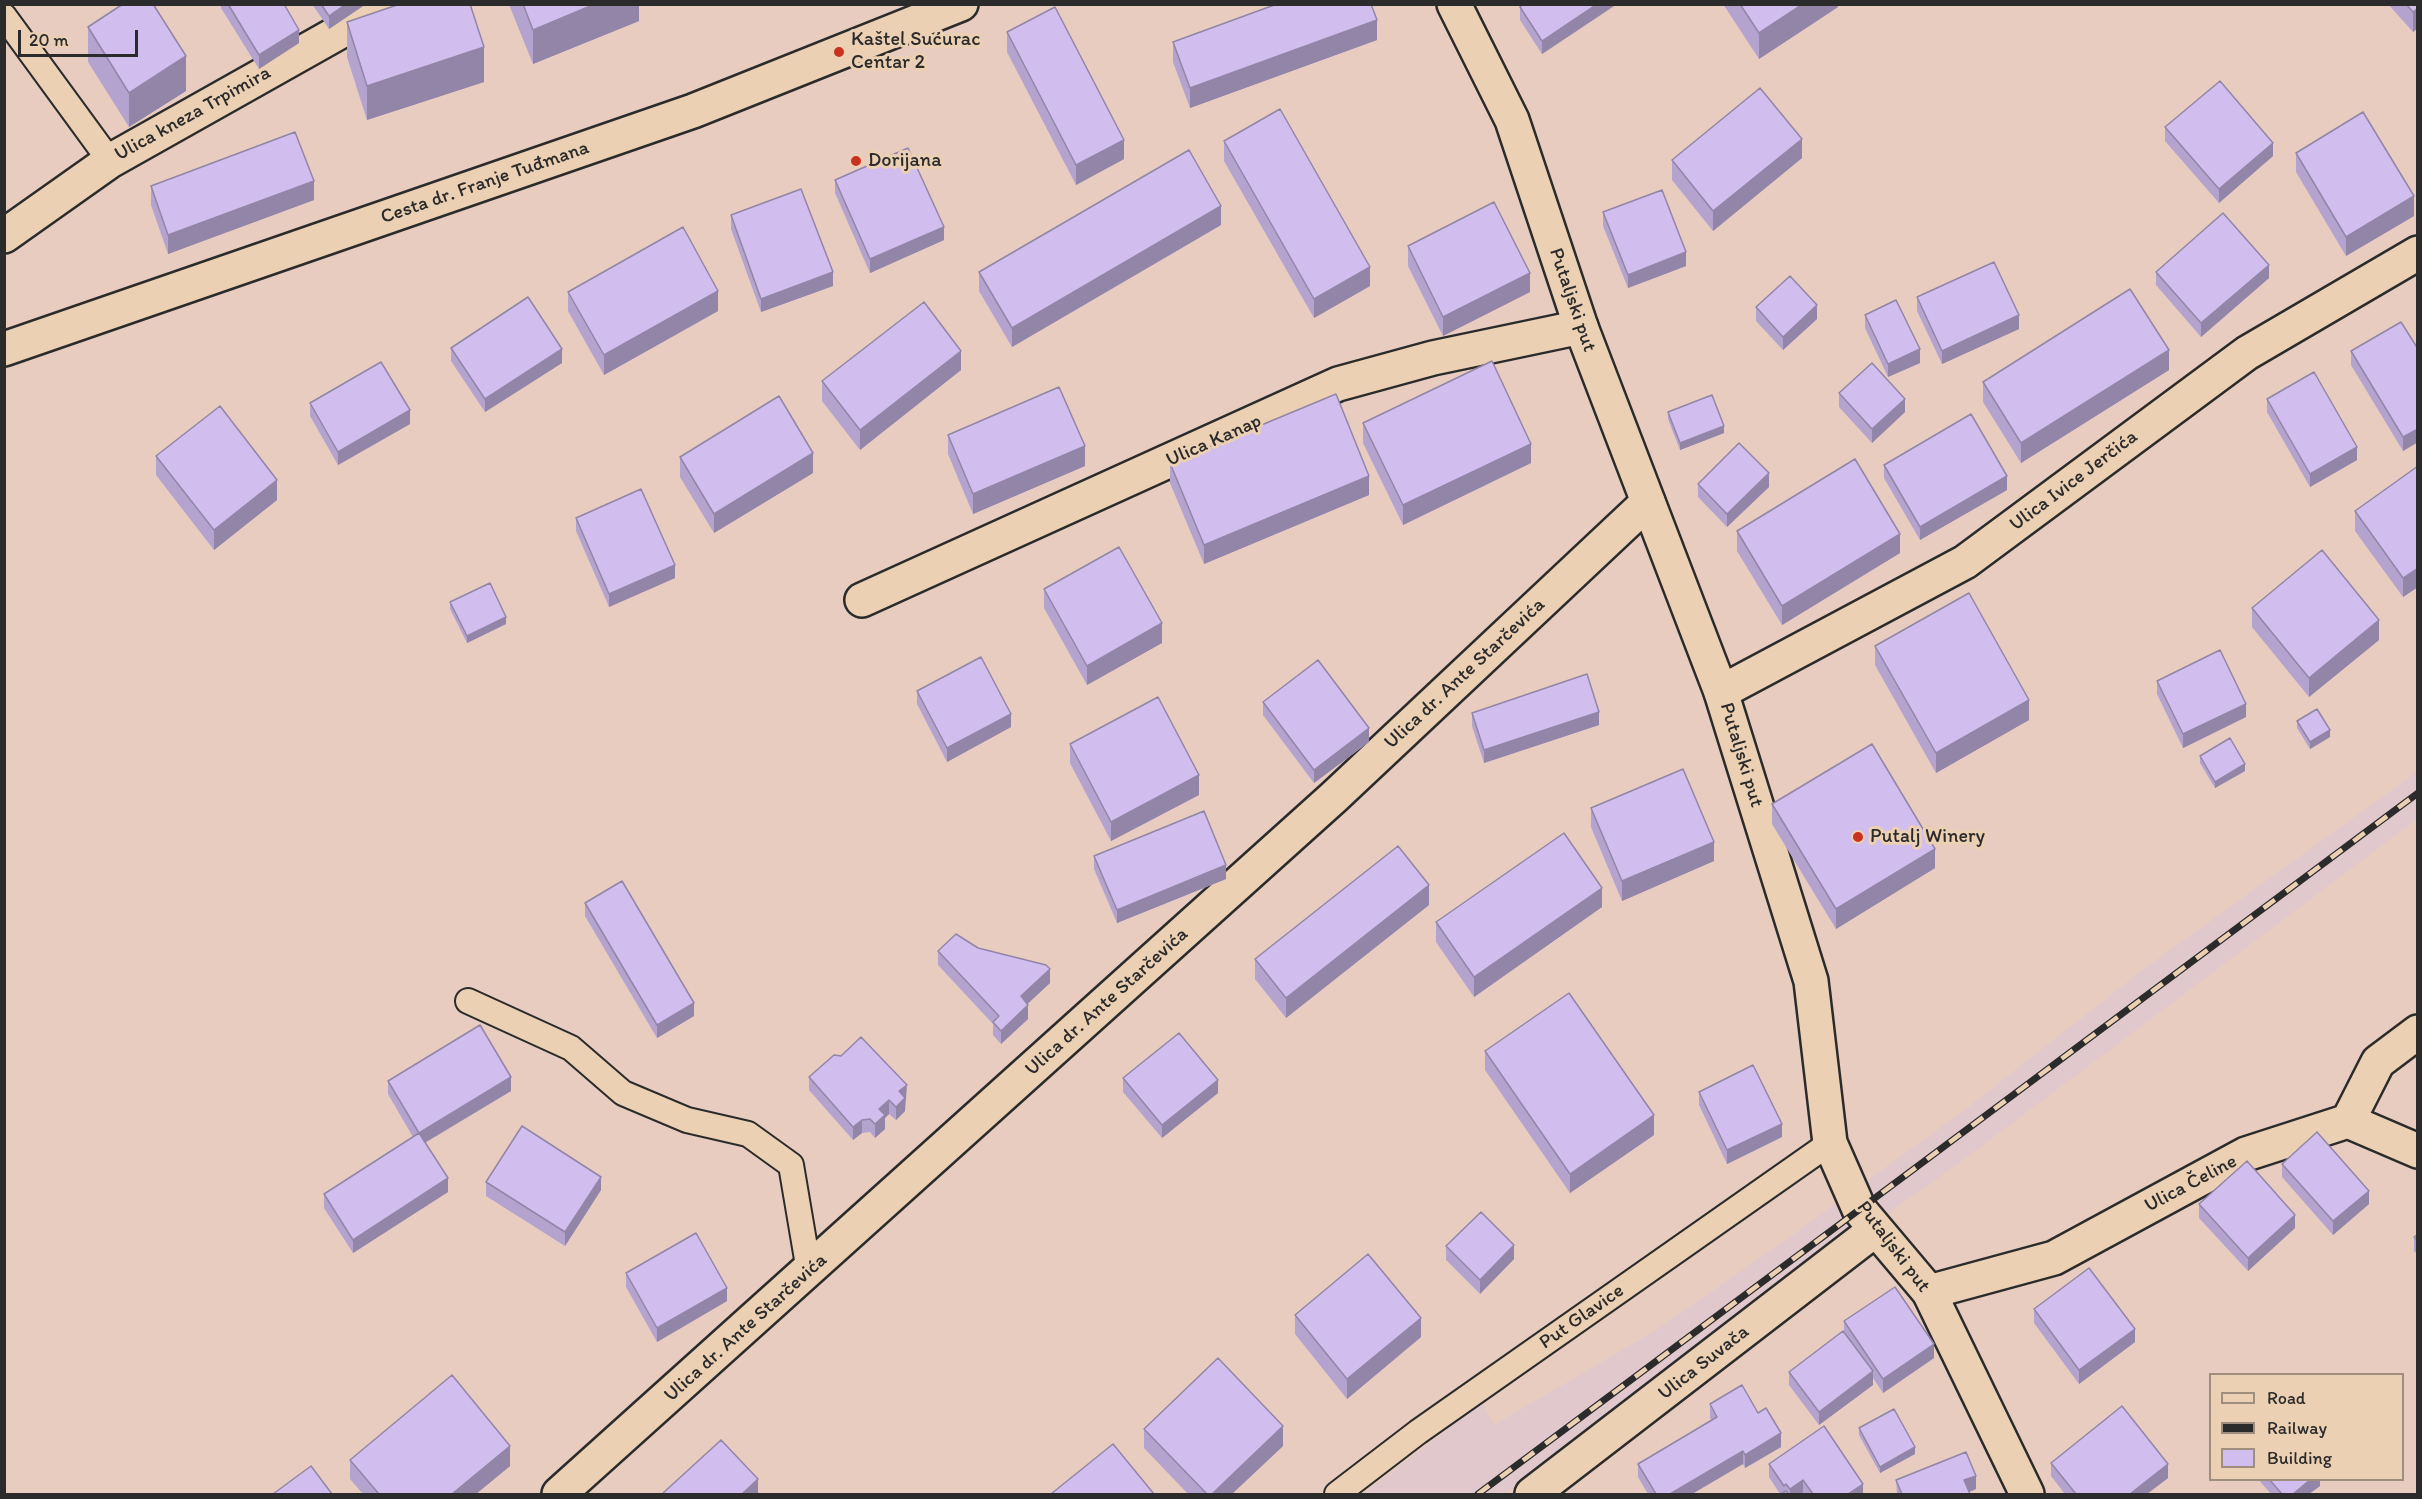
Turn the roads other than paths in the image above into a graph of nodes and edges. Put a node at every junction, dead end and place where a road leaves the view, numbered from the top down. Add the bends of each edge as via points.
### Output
1 (389, 4) edge
2 (961, 4) edge
3 (1454, 4) edge
4 (4, 16) edge
5 (110, 161) junction
6 (4, 236) edge
7 (2418, 253) edge
8 (1581, 327) junction
9 (4, 349) edge
10 (1648, 502) junction
11 (862, 600) dead end
12 (1721, 692) junction
13 (468, 1001) dead end
14 (2418, 1032) edge
15 (2348, 1121) junction
16 (1830, 1143) junction
17 (2418, 1151) edge
18 (1875, 1230) junction
19 (809, 1271) junction
20 (1929, 1292) junction
21 (560, 1494) edge
22 (1337, 1494) edge
23 (1532, 1494) edge
24 (2027, 1494) edge

1 - 5 street, Ulica kneza Trpimira
2 - 9 street, Cesta dr. Franje Tuđmana via 693,111
3 - 8 street, Putaljski put via 1512,120
4 - 5 lane
5 - 6 street, Ulica kneza Trpimira
7 - 12 street, Ulica Ivice Jerčića via 2247,353 1965,562
8 - 10 street, Putaljski put
8 - 11 street, Ulica Kanap via 1433,358 1338,384
10 - 12 street, Putaljski put
10 - 19 street, Ulica dr. Ante Starčevića via 1334,797
12 - 16 street, Putaljski put via 1811,981
13 - 19 lane via 571,1048 623,1093 687,1120 748,1134 791,1165
14 - 15 street via 2378,1062
15 - 17 street
15 - 20 street, Ulica Čeline via 2246,1154 2054,1258
16 - 18 street, Putaljski put via 1859,1209
16 - 22 lane, Put Glavice via 1418,1432
18 - 20 street, Putaljski put
18 - 23 street, Ulica Suvača
19 - 21 street, Ulica dr. Ante Starčevića
20 - 24 street, Putaljski put

